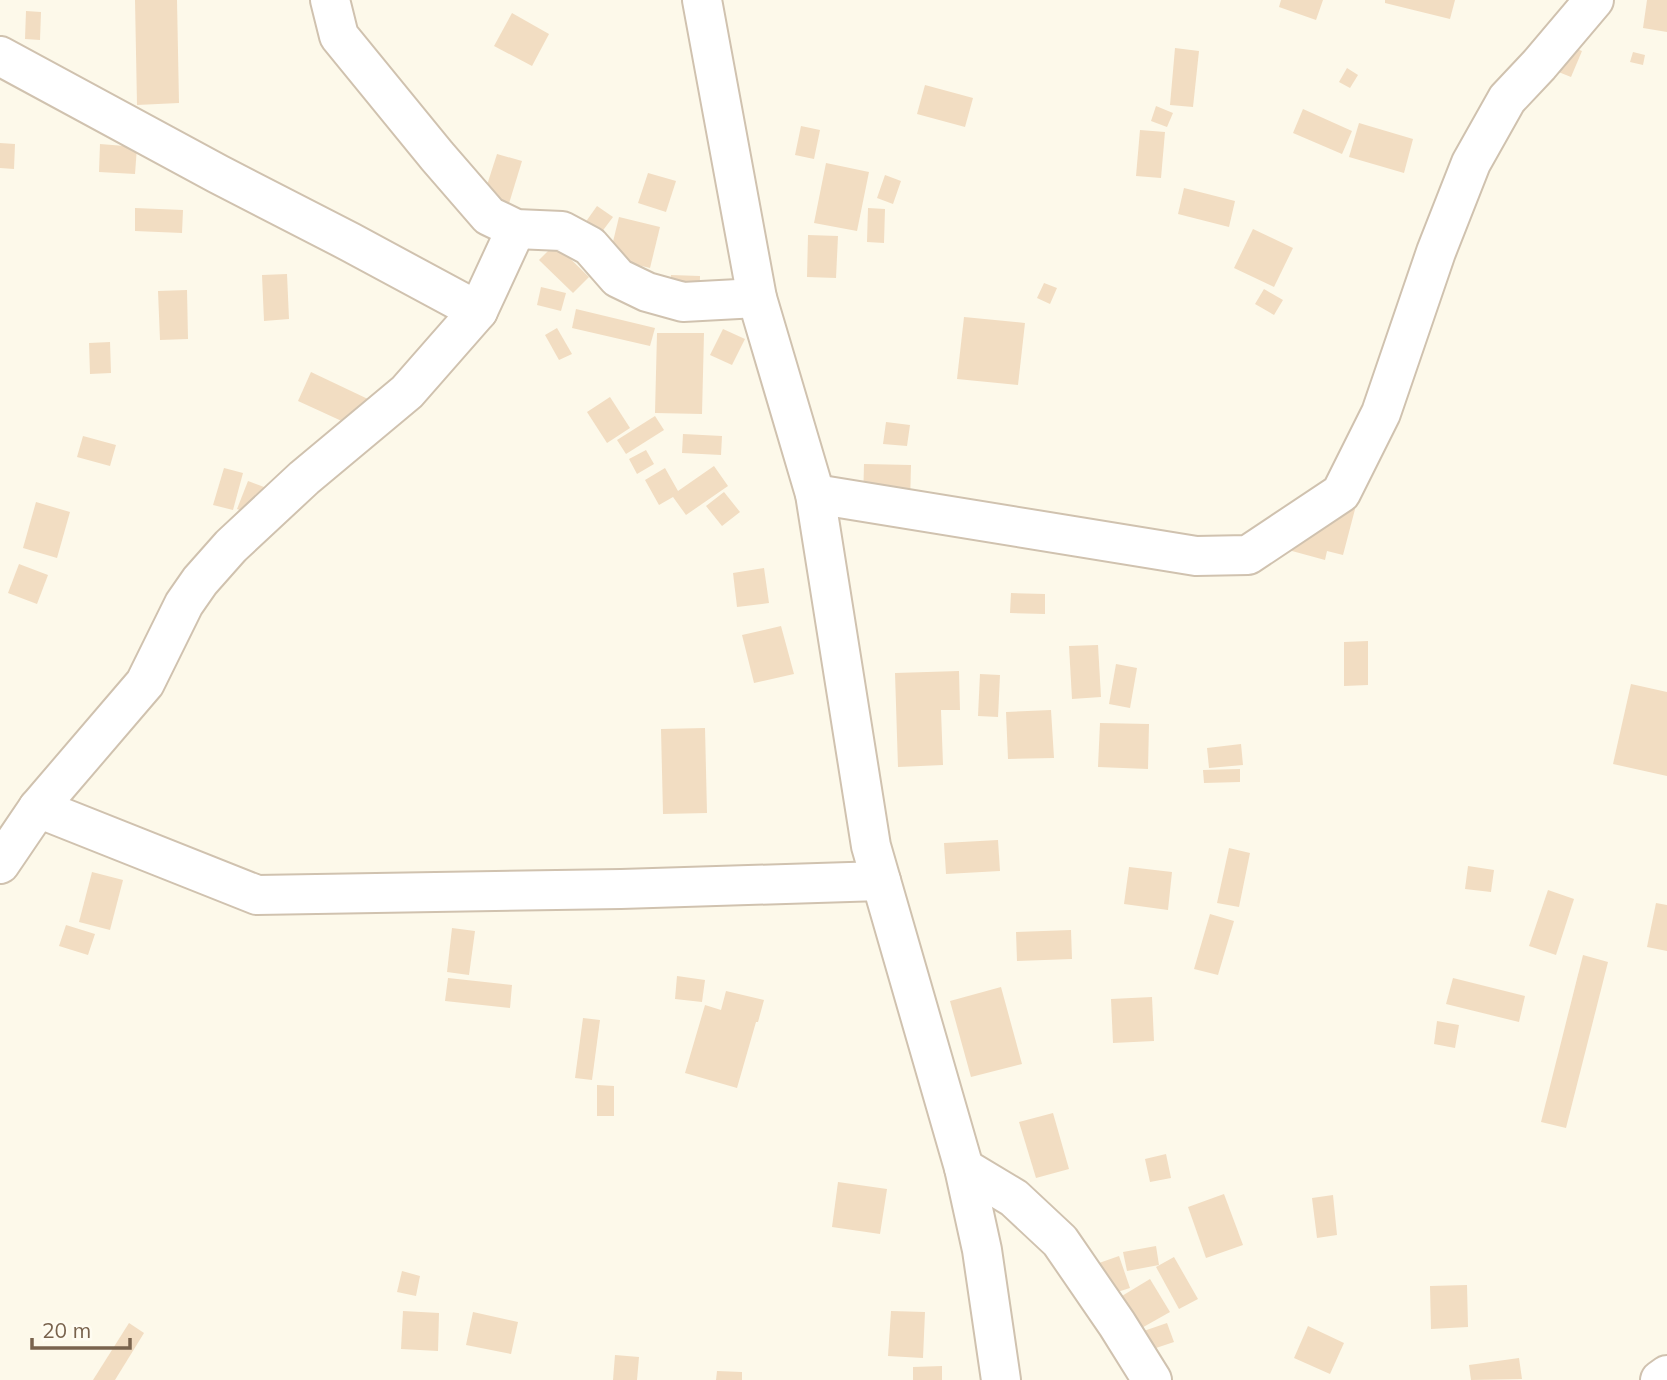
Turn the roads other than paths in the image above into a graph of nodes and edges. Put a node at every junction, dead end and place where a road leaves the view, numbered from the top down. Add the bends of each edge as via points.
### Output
1 (330, 0) edge
2 (702, 0) edge
3 (1594, 0) edge
4 (0, 56) edge
5 (516, 229) junction
6 (757, 298) junction
7 (478, 311) junction
8 (815, 494) junction
9 (38, 808) junction
10 (0, 864) edge
11 (881, 881) junction
12 (964, 1168) junction
13 (1667, 1375) edge
14 (1001, 1380) edge
15 (1153, 1380) edge
16 (1660, 1380) edge

1 - 5 street via 339,36 489,216
2 - 6 street
3 - 8 street via 1507,99 1471,163 1381,413 1341,493 1248,555 1196,556
4 - 7 street
5 - 6 street via 562,231 590,246 618,278 646,292 684,302
5 - 7 street
6 - 8 street
7 - 9 street via 407,392 304,478 200,581 145,683
8 - 11 street via 871,846
9 - 10 street
9 - 11 street via 257,895
11 - 12 street
12 - 14 street via 982,1250
12 - 15 street via 1014,1198 1060,1241
13 - 16 street

